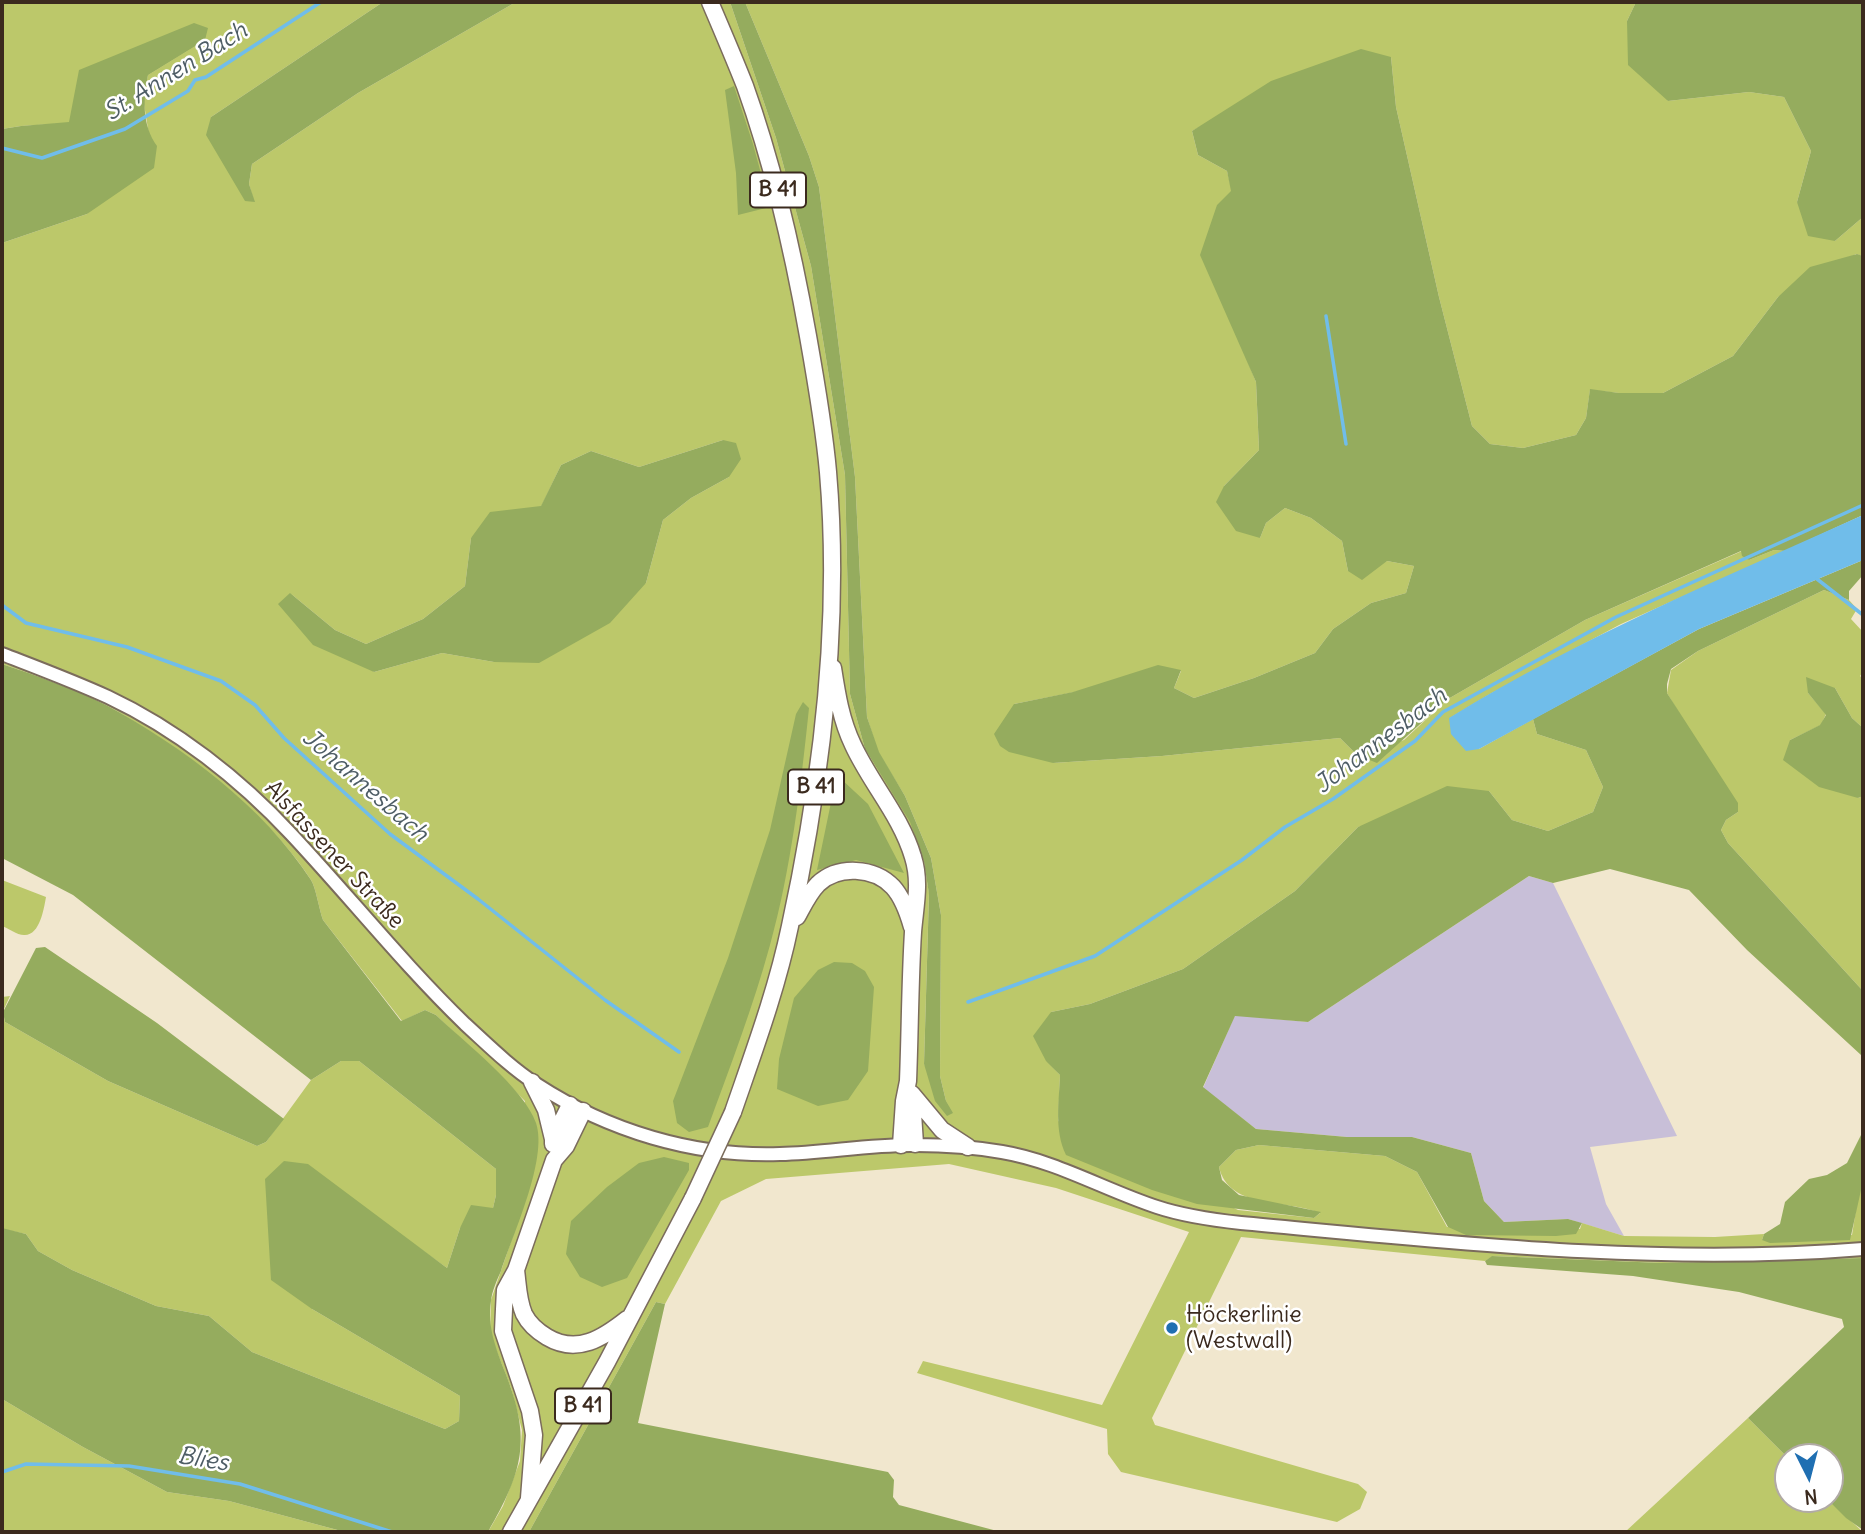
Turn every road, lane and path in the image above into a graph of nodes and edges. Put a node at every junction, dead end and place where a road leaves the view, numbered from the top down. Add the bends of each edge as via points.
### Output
1 (710, 2) edge
2 (830, 644) junction
3 (2, 654) edge
4 (790, 928) junction
5 (913, 930) junction
6 (532, 1082) junction
7 (910, 1088) junction
8 (576, 1108) junction
9 (553, 1139) junction
10 (908, 1145) junction
11 (968, 1147) junction
12 (554, 1160) junction
13 (1863, 1249) edge
14 (516, 1270) junction
15 (634, 1313) junction
16 (527, 1502) junction
17 (511, 1532) edge

1 - 2 highway, B 41 via 745,86 769,161 798,279 828,472
2 - 4 highway, B 41 via 817,781
2 - 5 highway via 843,721 906,835 915,861 918,896
3 - 6 main road, Alsfassener Straße via 142,715 242,786 448,1008
4 - 5 highway via 818,884 843,871 856,871 882,878 894,887
4 - 15 highway, B 41, bridge via 733,1112
5 - 7 highway
6 - 8 main road, Alsfassener Straße
6 - 9 highway
7 - 10 highway
7 - 11 highway via 942,1130
8 - 9 highway
8 - 10 main road, Alsfassener Straße via 648,1137 712,1151 778,1155
8 - 12 highway via 566,1146
9 - 12 highway
10 - 11 main road, Alsfassener Straße
11 - 13 main road, Alsfassener Straße via 1040,1161 1158,1208 1241,1223 1519,1248 1718,1254
12 - 14 highway
14 - 15 highway via 524,1314 534,1328 568,1346 606,1335
14 - 16 highway via 505,1290 503,1331 534,1435
15 - 16 highway, B 41
16 - 17 highway, B 41

